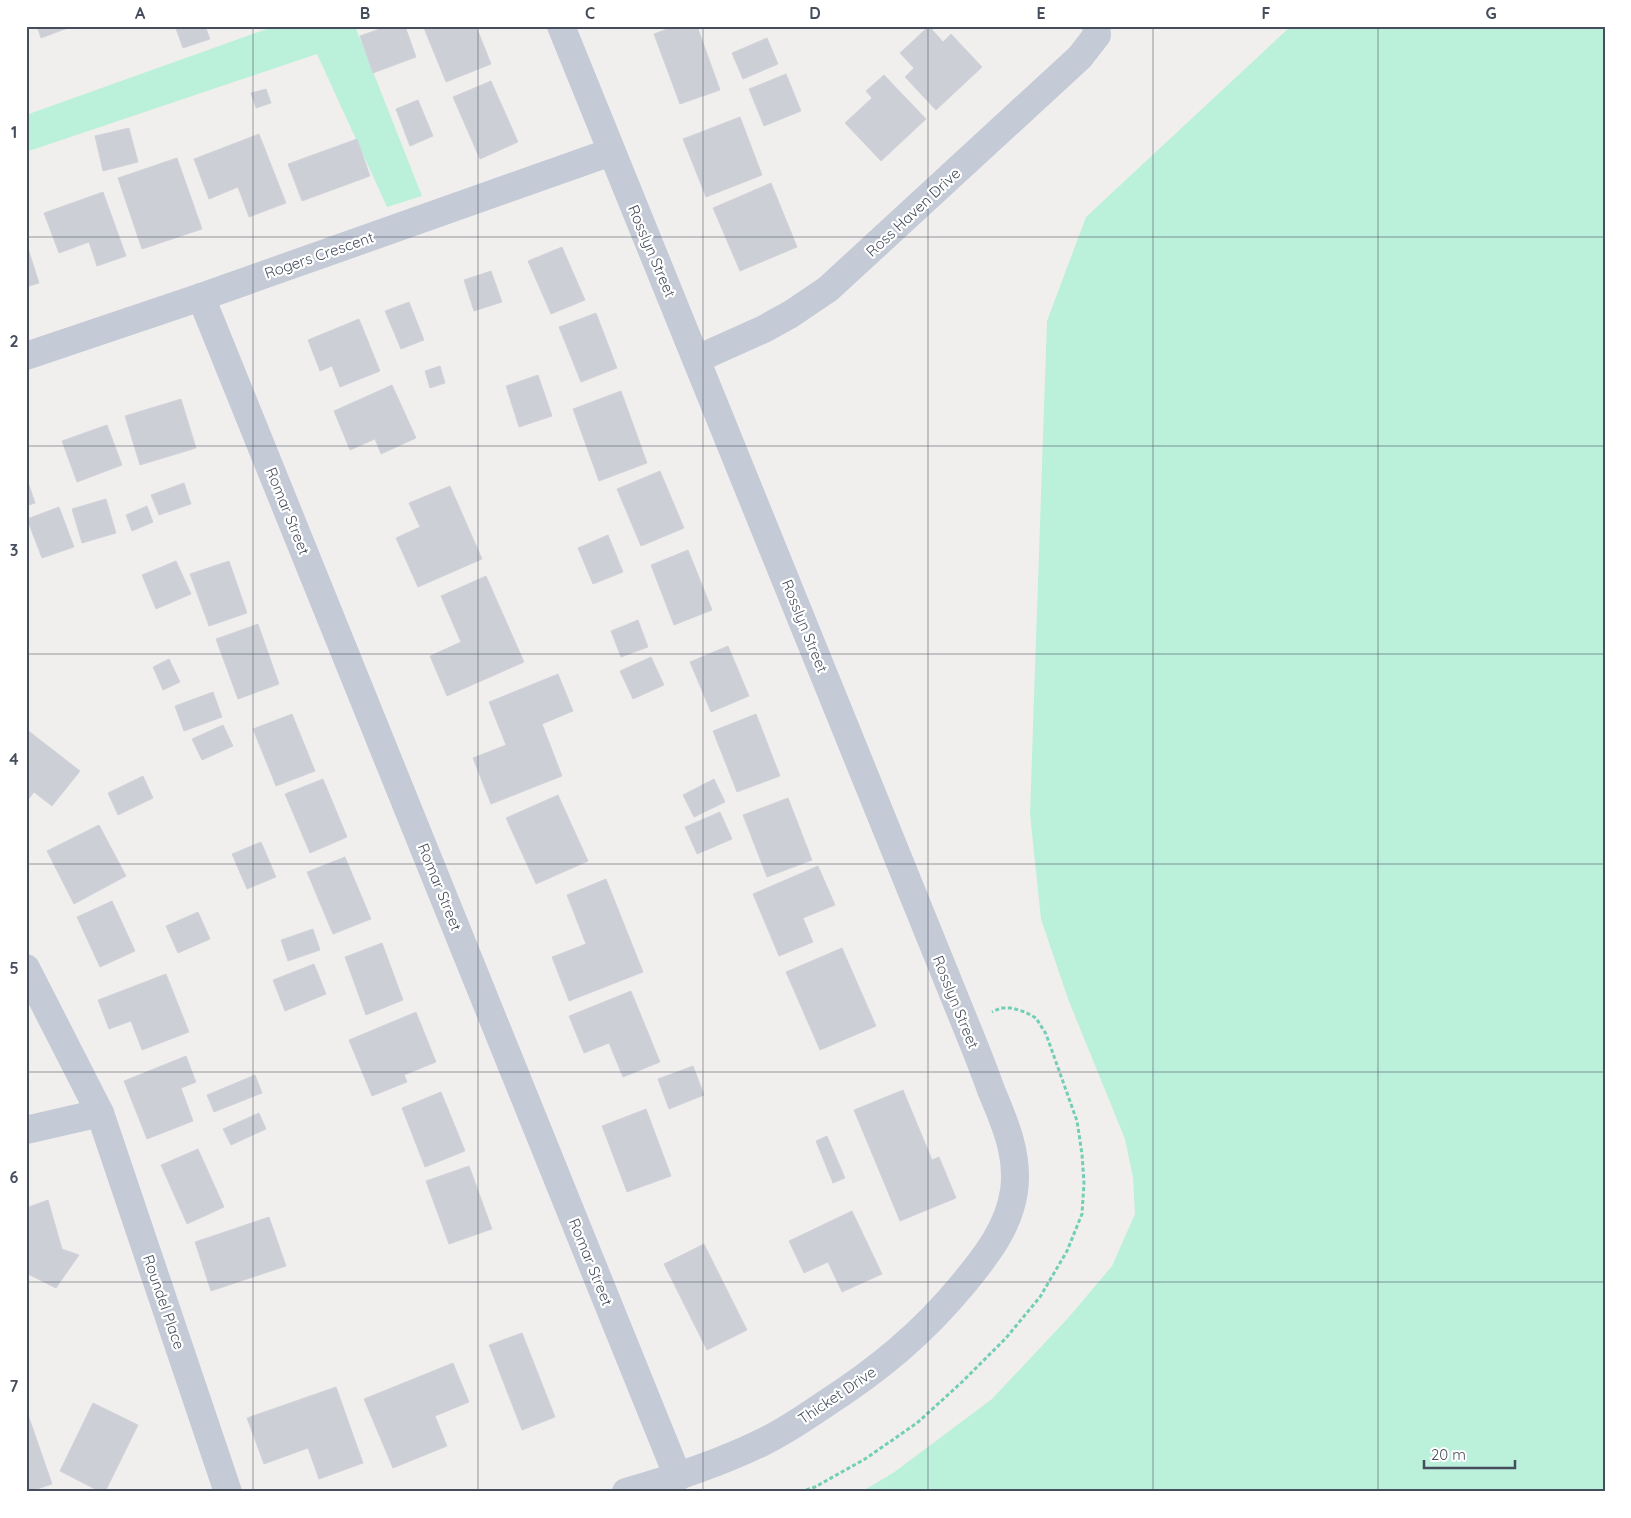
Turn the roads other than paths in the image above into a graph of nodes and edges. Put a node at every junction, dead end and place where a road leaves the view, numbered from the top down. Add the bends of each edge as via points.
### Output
1 (561, 26) edge
2 (1096, 26) edge
3 (611, 152) junction
4 (201, 297) junction
5 (26, 356) edge
6 (697, 358) junction
7 (26, 968) edge
8 (100, 1113) junction
9 (26, 1130) edge
10 (1001, 1231) joint
11 (678, 1477) junction
12 (228, 1492) edge
13 (626, 1492) edge

1 - 3 street, Rosslyn Street
2 - 6 street, Ross Haven Drive via 1097,35 1080,57 828,289 764,329
3 - 4 street, Rogers Crescent
3 - 6 street, Rosslyn Street
4 - 5 street, Rogers Crescent
4 - 11 street, Romar Street
6 - 10 street, Rosslyn Street via 1011,1141 1015,1160 1014,1191
7 - 8 street, Roundel Place
8 - 9 street
8 - 12 street, Roundel Place
10 - 11 street, Thicket Drive via 975,1269 896,1354 802,1420 761,1443
11 - 13 street, Thicket Drive

